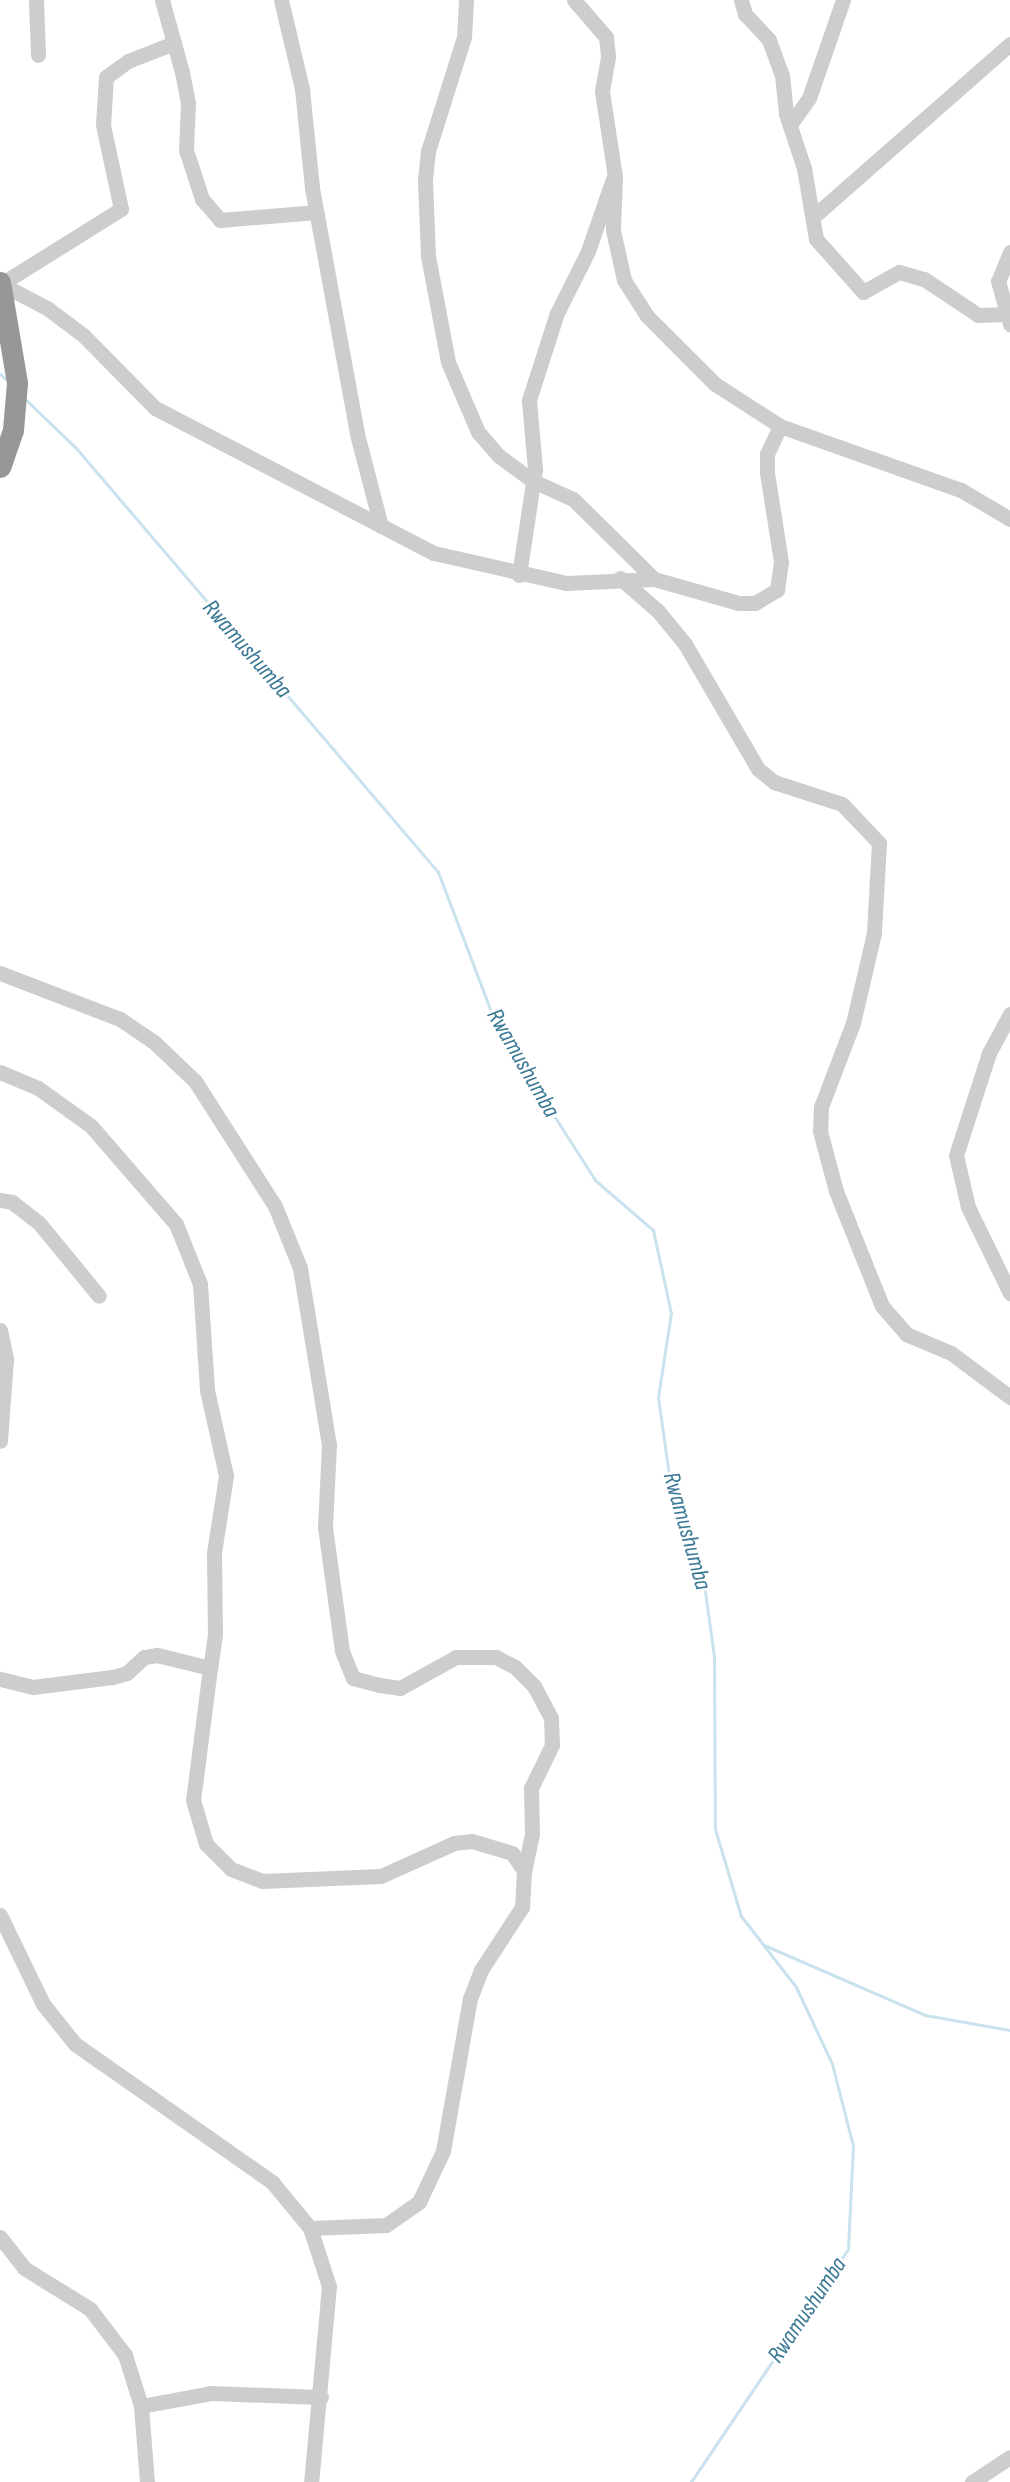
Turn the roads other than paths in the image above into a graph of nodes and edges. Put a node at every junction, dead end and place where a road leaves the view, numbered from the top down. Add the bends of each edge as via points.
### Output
1 (36, 0) edge
2 (162, 0) edge
3 (281, 0) edge
4 (466, 0) edge
5 (574, 0) edge
6 (741, 0) edge
7 (843, 0) edge
8 (174, 43) junction
9 (1010, 44) edge
10 (38, 55) dead end
11 (790, 125) junction
12 (615, 177) junction
13 (317, 212) junction
14 (813, 217) junction
15 (1010, 252) edge
16 (1, 283) edge
17 (1008, 319) edge
18 (780, 426) junction
19 (0, 467) edge
20 (533, 481) junction
21 (1010, 519) edge
22 (381, 526) junction
23 (519, 575) junction
24 (620, 578) junction
25 (654, 579) junction
26 (0, 973) edge
27 (1010, 1014) edge
28 (0, 1072) edge
29 (0, 1200) edge
30 (1010, 1293) edge
31 (99, 1296) dead end
32 (0, 1330) edge
33 (1010, 1396) edge
34 (0, 1418) edge
35 (0, 1441) edge
36 (210, 1668) junction
37 (0, 1679) edge
38 (524, 1871) junction
39 (0, 1915) edge
40 (310, 2228) junction
41 (0, 2237) edge
42 (321, 2397) junction
43 (141, 2406) junction
44 (1010, 2457) edge
45 (147, 2482) edge
46 (311, 2482) edge
47 (972, 2482) edge

1 - 10 street
2 - 8 street
3 - 13 street via 302,88
4 - 20 street via 464,37 428,151 428,256 448,362 478,432 500,456
5 - 12 street via 606,37 608,57 602,91
6 - 11 street via 745,14 769,40 782,75
7 - 11 street via 809,98
8 - 13 street via 188,102 186,150 202,199 220,220
8 - 16 street via 128,61 106,77 103,125 121,208
9 - 14 street
11 - 14 street
12 - 18 street via 613,230 630,293 669,341 715,384
12 - 20 street via 603,196 588,251 557,313 529,399
13 - 22 street via 357,434
14 - 17 street via 816,239 863,292 899,272 924,279 978,315
15 - 17 street via 998,280
16 - 19 highway via 17,394 13,430
16 - 22 street via 47,308 83,335 154,408
18 - 21 street via 961,490
18 - 25 street via 767,454 781,562 772,598 738,603
20 - 23 street
20 - 25 street via 573,499
22 - 23 street via 434,553
23 - 24 street via 566,583
24 - 25 street
24 - 33 street via 658,611 684,644 758,769 774,783 842,804 879,843 874,933 852,1023 821,1107 820,1131 836,1191 882,1306 906,1334 951,1353
26 - 38 street via 120,1019 154,1042 195,1082 274,1206 300,1268 329,1445 325,1527 342,1651 353,1678 379,1685 400,1688 456,1658 496,1657 515,1667 534,1686 551,1718 552,1745 531,1788 532,1834
27 - 30 street via 989,1053 956,1155 968,1206
28 - 36 street via 71,1109 120,1156 176,1224 200,1284 207,1390 226,1476 214,1553 215,1634
29 - 31 street via 12,1202 39,1223
32 - 34 street via 6,1359
34 - 35 street
36 - 37 street via 150,1655 123,1676 33,1687
36 - 38 street via 193,1800 206,1844 231,1869 262,1881 381,1876 454,1843 472,1840 512,1853
38 - 40 street via 522,1907 486,1960 470,1998 443,2151 419,2202 386,2225
39 - 40 street via 43,2004 75,2044 272,2182
40 - 42 street via 328,2286
41 - 43 street via 24,2268 90,2308 106,2326 133,2373
42 - 43 street via 212,2393
42 - 46 street
43 - 45 street
44 - 47 street

